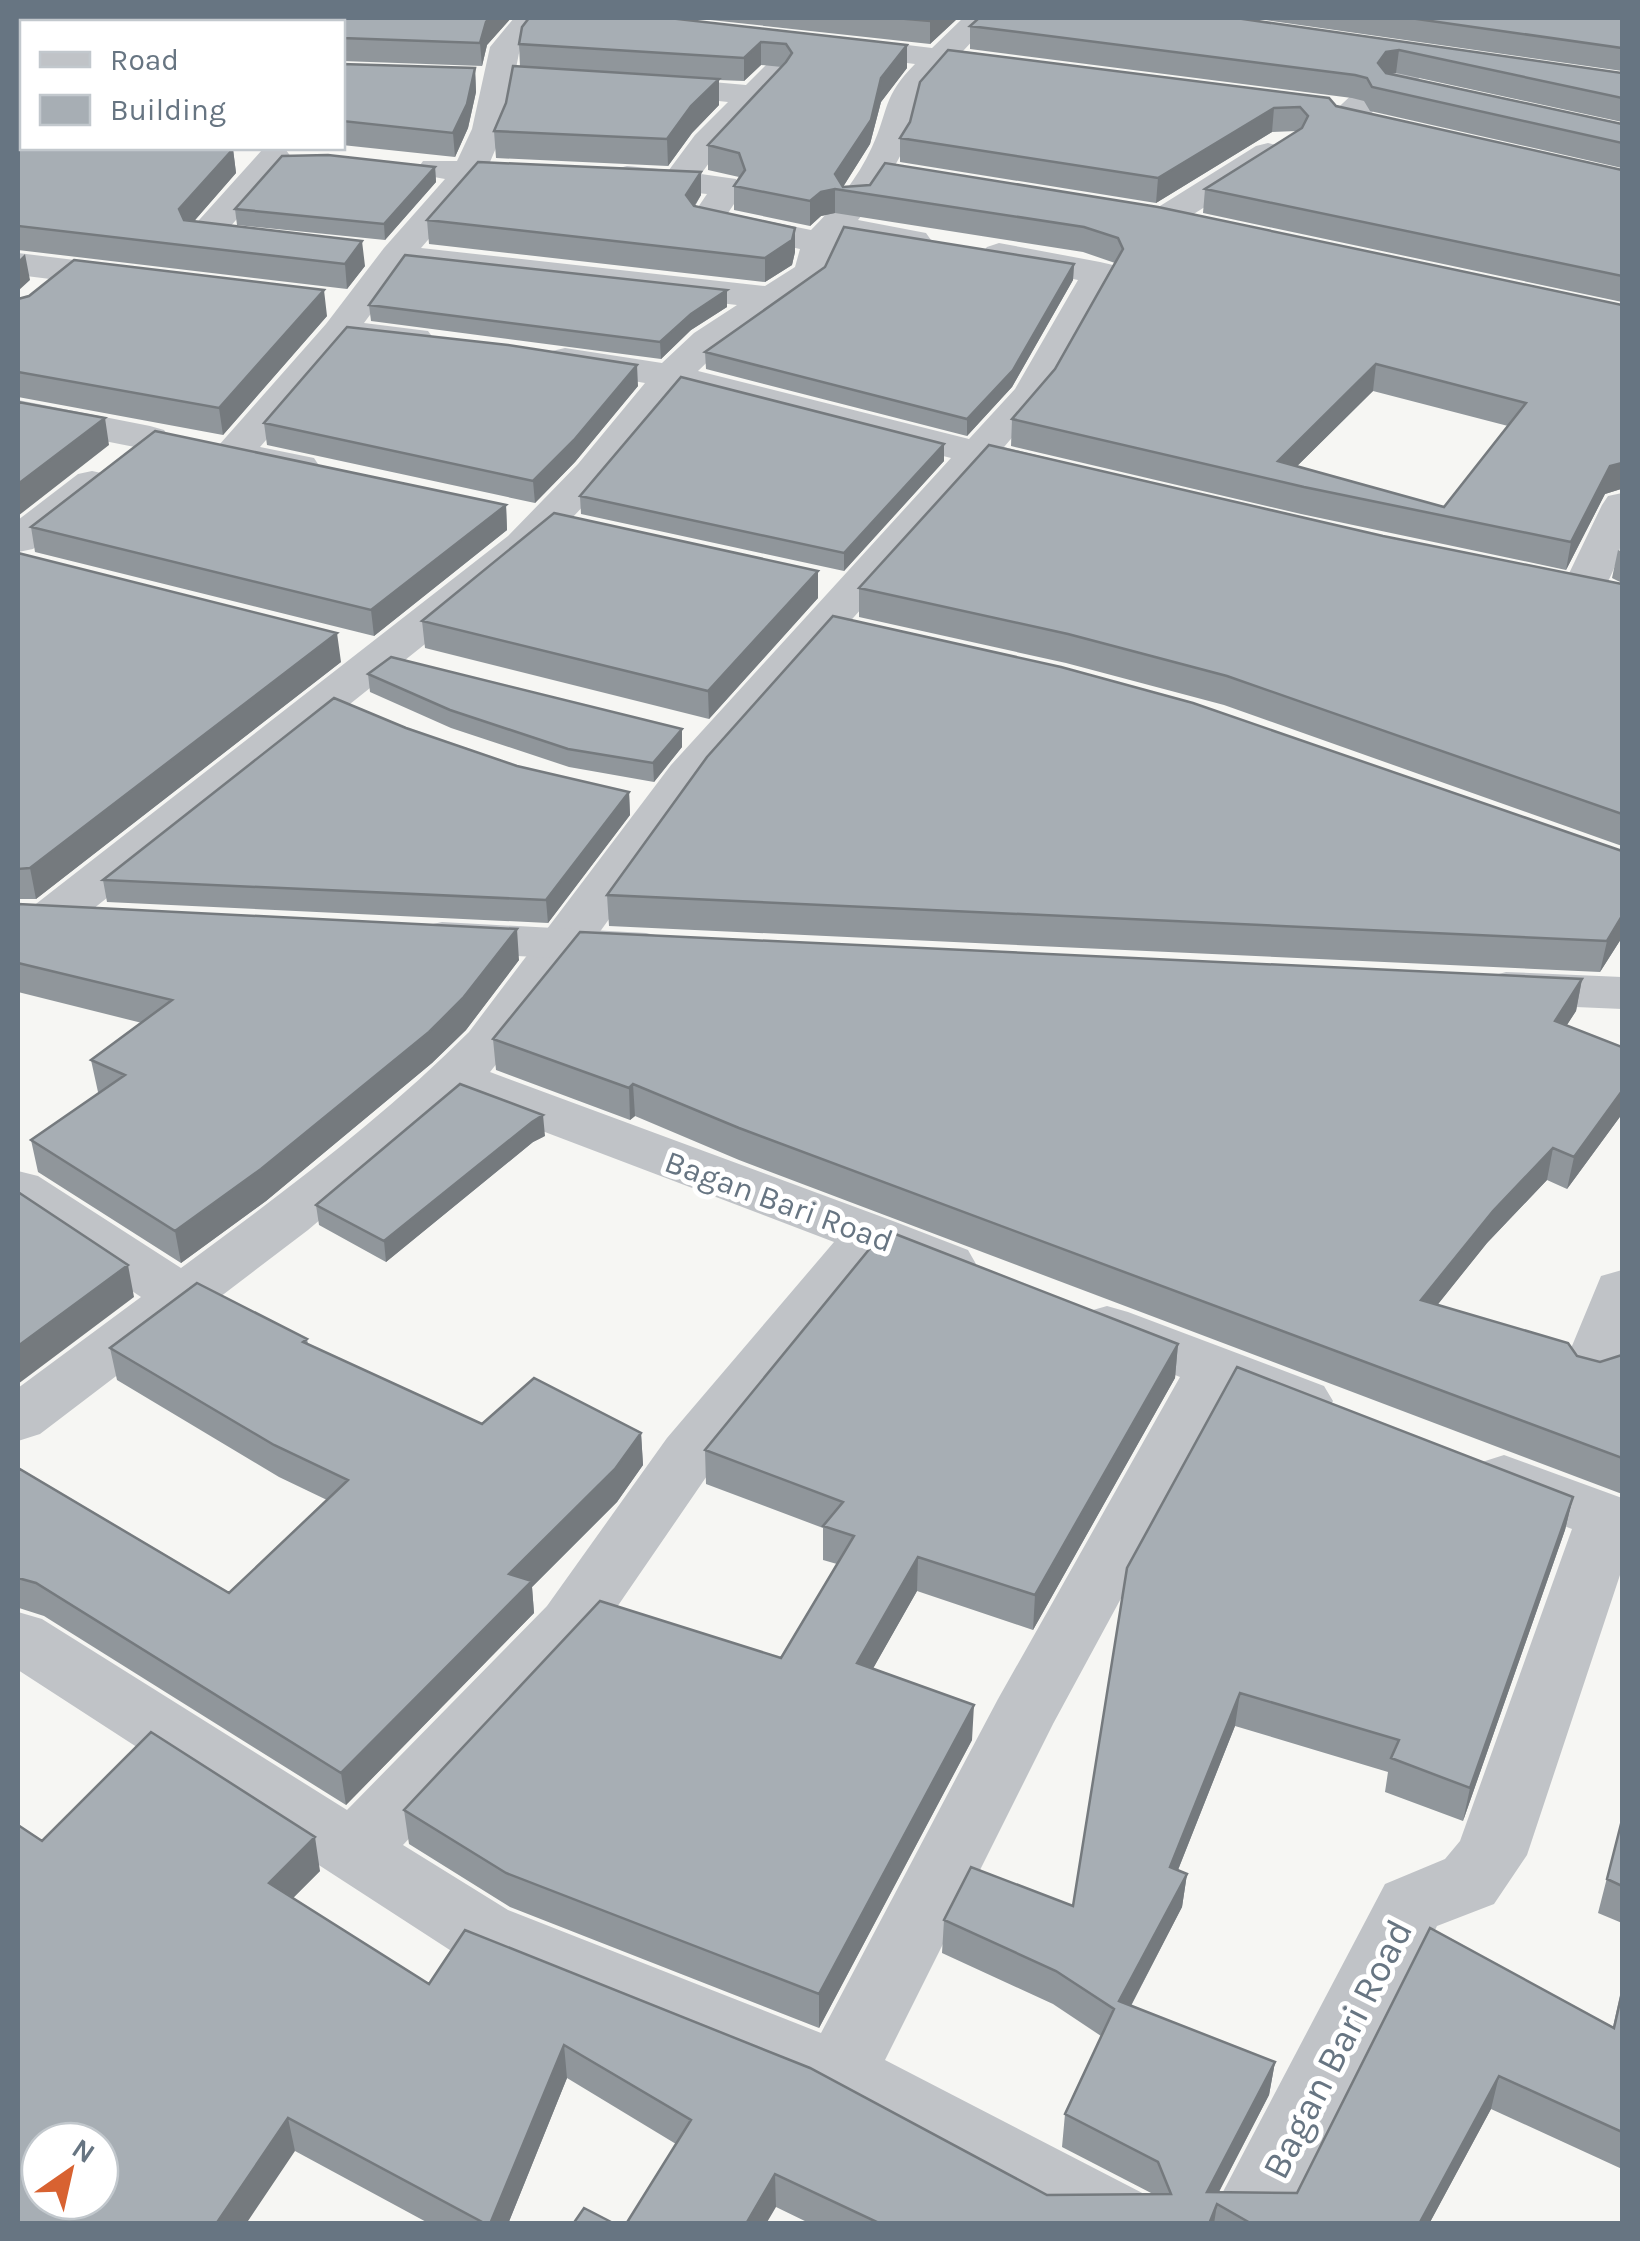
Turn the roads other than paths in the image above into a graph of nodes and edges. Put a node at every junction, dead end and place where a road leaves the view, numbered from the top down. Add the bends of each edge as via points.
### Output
1 (529, 18) edge
2 (979, 18) edge
3 (772, 38) edge
4 (806, 42) junction
5 (1380, 48) edge
6 (1433, 56) junction
7 (940, 58) junction
8 (1472, 63) edge
9 (1054, 72) edge
10 (461, 77) edge
11 (497, 79) junction
12 (534, 80) edge
13 (624, 84) edge
14 (1387, 84) junction
15 (1435, 94) edge
16 (753, 95) junction
17 (1315, 106) edge
18 (1352, 112) junction
19 (1382, 128) edge
20 (1286, 142) edge
21 (290, 152) edge
22 (236, 158) dead end
23 (411, 165) edge
24 (469, 172) junction
25 (876, 172) junction
26 (913, 176) edge
27 (679, 180) junction
28 (1129, 211) edge
29 (1164, 218) junction
30 (1202, 226) edge
31 (826, 234) junction
32 (290, 246) edge
33 (358, 251) edge
34 (396, 255) junction
35 (18, 264) edge
36 (70, 270) junction
37 (171, 283) edge
38 (775, 298) junction
39 (30, 301) edge
40 (340, 313) junction
41 (454, 344) edge
42 (528, 354) edge
43 (671, 376) junction
44 (18, 412) edge
45 (191, 445) junction
46 (980, 454) junction
47 (344, 476) edge
48 (1092, 481) edge
49 (1622, 505) edge
50 (18, 540) edge
51 (1584, 590) edge
52 (832, 599) junction
53 (877, 638) edge
54 (328, 641) edge
55 (385, 656) junction
56 (440, 670) edge
57 (332, 696) junction
58 (383, 719) edge
59 (613, 794) edge
60 (668, 803) junction
61 (34, 918) edge
62 (118, 921) edge
63 (388, 934) edge
64 (566, 944) junction
65 (684, 950) edge
66 (1454, 986) edge
67 (1622, 993) edge
68 (454, 1078) junction
69 (18, 1189) edge
70 (873, 1234) junction
71 (1001, 1285) edge
72 (1622, 1290) edge
73 (183, 1297) junction
74 (1054, 1306) edge
75 (1215, 1368) junction
76 (1592, 1370) edge
77 (18, 1418) edge
78 (1356, 1422) edge
79 (1446, 1456) edge
80 (1615, 1520) edge
81 (18, 1637) edge
82 (354, 1849) junction
83 (840, 2074) junction
84 (1124, 2224) edge
85 (1246, 2224) edge

1 - 11 street via 505,47
2 - 7 street
3 - 4 street
4 - 7 street
4 - 16 street
5 - 6 street
6 - 8 street
6 - 14 street
7 - 9 street
7 - 25 street via 900,104
10 - 11 street
11 - 12 street
11 - 24 street via 488,129
13 - 16 street
14 - 15 street
14 - 18 street
16 - 27 street
17 - 18 street
18 - 19 street via 1345,118
20 - 29 street
21 - 22 street
21 - 32 street via 203,236
23 - 24 street
24 - 27 street
24 - 34 street
25 - 26 street
25 - 31 street
27 - 31 street via 724,186 707,220
28 - 29 street
29 - 30 street
31 - 38 street via 811,272
31 - 46 street via 956,247 1100,273 1031,394
33 - 34 street
34 - 38 street
34 - 40 street
35 - 36 street
36 - 37 street
36 - 39 street
38 - 43 street via 707,341
40 - 41 street
40 - 45 street
42 - 43 street
43 - 46 street
43 - 55 street via 523,546
44 - 45 street
45 - 47 street
45 - 50 street
46 - 48 street
46 - 52 street
49 - 51 street
52 - 53 street
52 - 60 street via 701,734
54 - 55 street
55 - 56 street
55 - 57 street
57 - 58 street
57 - 61 street
59 - 60 street
60 - 64 street
61 - 62 street
63 - 64 street
64 - 65 street
64 - 68 street
66 - 67 street
68 - 70 street, Bagan Bari Road
68 - 73 street
69 - 73 street
70 - 71 street, Bagan Bari Road
70 - 82 street via 688,1454 570,1624
72 - 76 street
73 - 77 street
74 - 75 street
75 - 78 street
75 - 83 street via 1022,1718
79 - 80 street, Bagan Bari Road
80 - 85 street, Bagan Bari Road via 1491,1855 1468,1883 1411,1905
81 - 82 street
82 - 83 street via 482,1932
83 - 84 street

